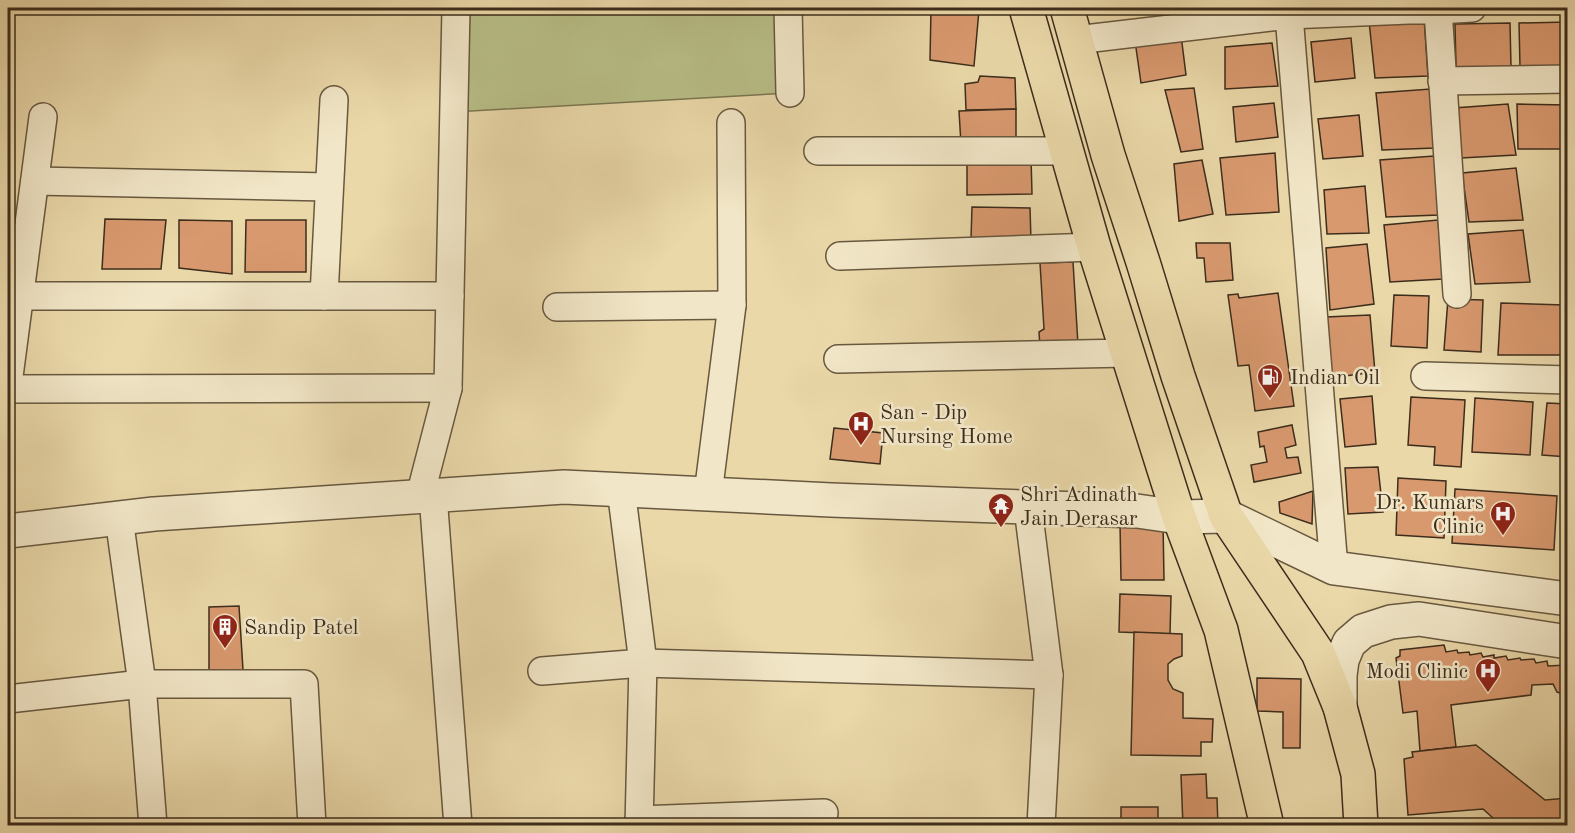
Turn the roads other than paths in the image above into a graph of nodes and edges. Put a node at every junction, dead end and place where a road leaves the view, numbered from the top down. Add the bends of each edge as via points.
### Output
1 (456, 8) edge
2 (788, 8) edge
3 (1026, 8) edge
4 (1067, 8) edge
5 (1472, 8) edge
6 (1409, 9) edge
7 (1438, 10) junction
8 (1261, 13) edge
9 (1289, 15) junction
10 (1076, 40) junction
11 (1568, 79) edge
12 (1442, 81) junction
13 (790, 93) dead end
14 (334, 100) dead end
15 (43, 117) dead end
16 (731, 123) dead end
17 (818, 151) dead end
18 (1066, 151) junction
19 (35, 181) junction
20 (329, 188) junction
21 (1094, 247) junction
22 (840, 256) dead end
23 (1457, 294) dead end
24 (19, 296) junction
25 (324, 296) junction
26 (450, 296) junction
27 (732, 305) junction
28 (557, 307) dead end
29 (1128, 353) junction
30 (838, 359) dead end
31 (1425, 376) dead end
32 (1568, 380) edge
33 (8, 384) edge
34 (448, 388) junction
35 (8, 389) edge
36 (621, 489) junction
37 (708, 494) junction
38 (427, 496) junction
39 (1028, 508) junction
40 (1226, 516) junction
41 (1179, 517) junction
42 (119, 518) junction
43 (8, 531) edge
44 (1334, 568) junction
45 (1568, 599) edge
46 (1568, 642) edge
47 (643, 663) junction
48 (542, 671) dead end
49 (1049, 675) junction
50 (142, 684) junction
51 (8, 699) edge
52 (1340, 707) junction
53 (824, 813) dead end
54 (639, 823) edge
55 (153, 825) edge
56 (312, 825) edge
57 (458, 825) edge
58 (1041, 825) edge
59 (1268, 825) edge
60 (1361, 825) edge

1 - 26 street
2 - 13 street
3 - 18 highway
4 - 10 highway
5 - 7 street
6 - 7 street
6 - 9 street
7 - 12 street
8 - 9 street
8 - 10 street
9 - 44 street
10 - 40 highway via 1108,155
11 - 12 street
12 - 23 street
14 - 20 street
15 - 19 street
16 - 27 street
17 - 18 street
18 - 21 highway
19 - 20 street
19 - 24 street
20 - 25 street
21 - 22 street
21 - 29 highway
24 - 25 street
24 - 33 street
25 - 26 street
26 - 34 street
27 - 28 street
27 - 37 street
29 - 30 street
29 - 41 highway
31 - 32 street
34 - 35 street
34 - 38 street
36 - 37 street
36 - 38 street via 564,487
36 - 47 street
37 - 39 street
38 - 42 street
38 - 57 street
39 - 41 street via 1137,511
39 - 49 street
40 - 41 street
40 - 44 street
40 - 52 highway via 1318,653
41 - 59 highway via 1221,630
42 - 43 street
42 - 50 street
44 - 45 street
46 - 52 street via 1419,620 1391,622 1363,632 1349,643 1342,660
47 - 48 street
47 - 49 street
47 - 54 street
49 - 58 street
50 - 51 street
50 - 55 street
50 - 56 street via 303,684
52 - 60 highway via 1358,774
53 - 54 street

